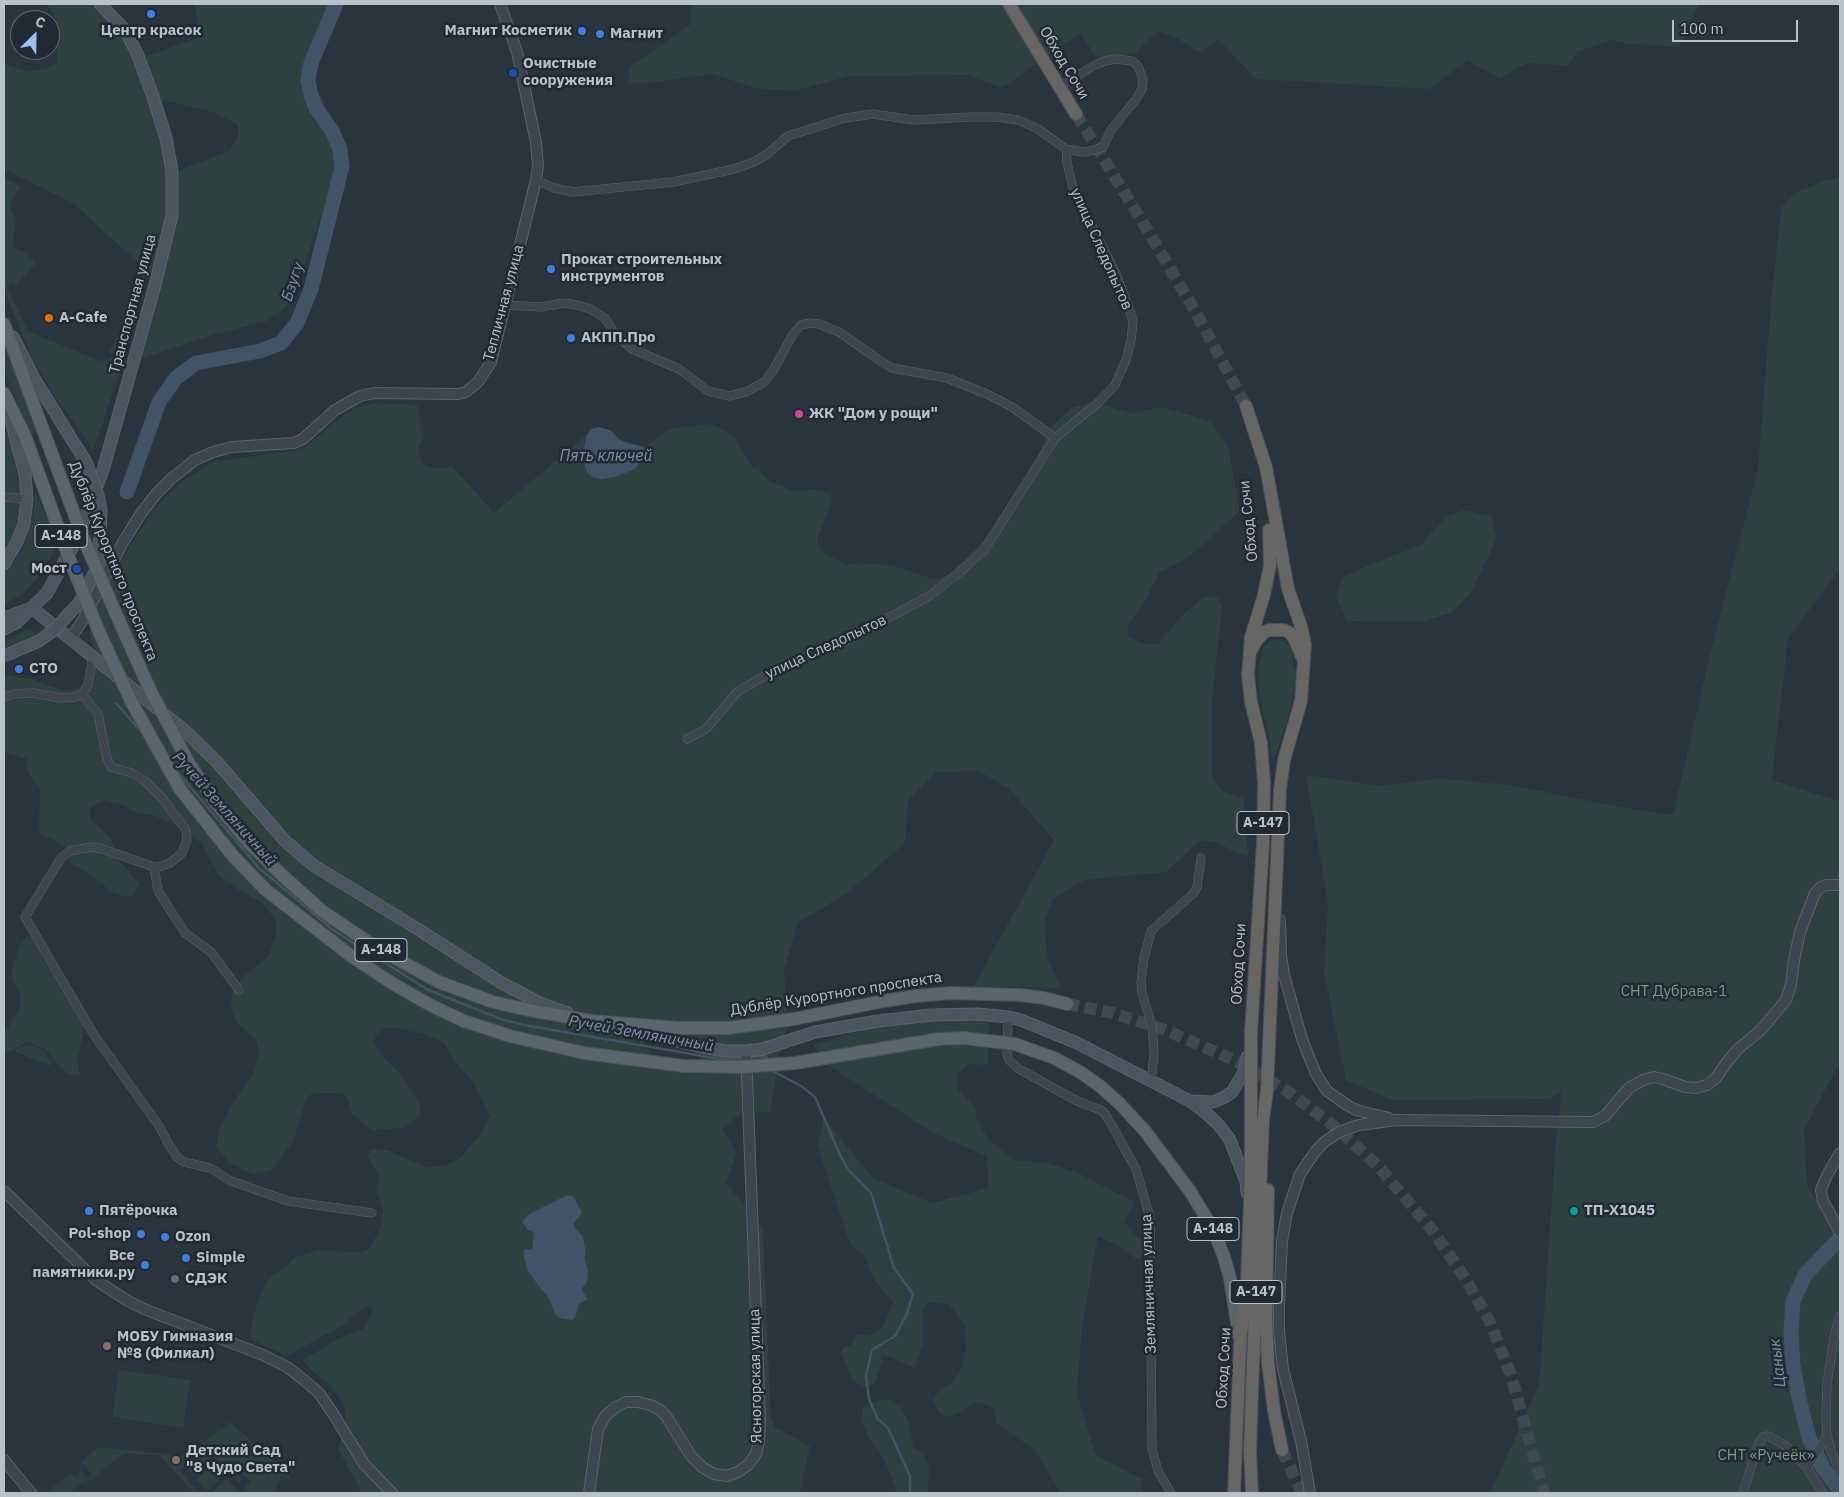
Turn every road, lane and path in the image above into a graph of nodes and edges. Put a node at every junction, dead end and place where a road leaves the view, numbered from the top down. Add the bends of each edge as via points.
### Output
1 (100, 4) edge
2 (500, 4) edge
3 (1009, 4) edge
4 (1059, 87) junction
5 (1076, 114) tunnel mouth
6 (1066, 149) junction
7 (536, 180) junction
8 (505, 305) junction
9 (4, 323) edge
10 (4, 394) edge
11 (1246, 406) tunnel mouth
12 (1055, 438) junction
13 (1257, 441) junction
14 (4, 496) edge
15 (27, 499) junction
16 (4, 564) edge
17 (32, 608) junction
18 (4, 618) edge
19 (4, 629) edge
20 (71, 638) junction
21 (1250, 655) junction
22 (4, 656) edge
23 (93, 657) junction
24 (1304, 664) junction
25 (82, 694) junction
26 (4, 696) edge
27 (687, 739) dead end
28 (1201, 858) dead end
29 (154, 867) junction
30 (1275, 884) junction
31 (1840, 885) edge
32 (239, 990) dead end
33 (1067, 1004) tunnel mouth
34 (1008, 1017) junction
35 (1251, 1032) junction
36 (746, 1051) junction
37 (1151, 1081) junction
38 (1267, 1090) junction
39 (1190, 1101) junction
40 (1397, 1120) junction
41 (1840, 1153) edge
42 (4, 1191) edge
43 (1249, 1210) junction
44 (372, 1213) dead end
45 (1840, 1232) edge
46 (1840, 1316) edge
47 (1240, 1345) junction
48 (1827, 1436) junction
49 (1282, 1450) tunnel mouth
50 (4, 1460) edge
51 (1807, 1468) junction
52 (1840, 1471) edge
53 (30, 1493) edge
54 (392, 1493) edge
55 (589, 1493) edge
56 (1171, 1493) edge
57 (1234, 1493) edge
58 (1252, 1493) edge
59 (1310, 1493) edge
60 (1743, 1493) edge
61 (1823, 1493) edge

1 - 17 main road, Транспортная улица via 124,30 137,53 152,94 166,138 172,172 172,215 103,470 74,546 47,593
2 - 7 street, Тепличная улица via 515,42 533,126 538,166
3 - 4 highway, Обход Сочи
4 - 5 highway, Обход Сочи
4 - 6 street via 1095,65 1115,59 1132,61 1138,66 1143,80 1137,98 1111,130 1103,147 1083,152
6 - 7 street via 1038,129 1018,120 997,117 914,120 873,114 788,136 754,162 710,175 589,192 565,191
6 - 12 street, улица Следопытов via 1073,188 1116,274 1133,321 1132,341 1115,384 1099,402
7 - 8 street, Тепличная улица
8 - 12 street via 541,307 564,303 590,309 605,318 616,335 632,348 679,369 714,394 729,396 746,392 764,382 774,371 793,334 801,326 819,324 839,332 892,368 947,378 990,395
8 - 20 street, Тепличная улица via 491,362 478,382 466,392 360,396 336,410 294,443 232,447 195,460 183,468 140,515
9 - 22 main road, А-148, bridge via 86,464 98,494 101,517 99,560 79,603 40,641
9 - 33 main road, Дублёр Курортного проспекта / А-148, bridge via 84,540 151,692 190,765 249,843 322,910 377,948 439,982 486,1000 592,1021 679,1028 729,1028 950,993 1020,995
10 - 15 main road, А-148 via 25,474
10 - 47 main road, А-148, bridge via 25,436 100,634 132,703 180,789 233,856 266,890 351,956 395,985 464,1021 510,1036 584,1053 684,1066 741,1067 795,1063 901,1044 964,1038 1015,1044 1054,1058 1080,1072 1119,1103 1145,1131 1202,1208 1216,1236 1230,1278
11 - 13 highway, Обход Сочи / А-147
12 - 27 street, улица Следопытов via 984,550 960,572 929,596 840,644 785,664 737,692 706,729
13 - 21 highway, Обход Сочи / А-147 via 1270,534 1270,566 1251,637
13 - 24 highway, Обход Сочи / А-147 via 1266,467 1288,589 1304,634
14 - 15 street
15 - 16 main road, А-148 via 24,524
17 - 18 main road, Транспортная улица
17 - 19 main road, Транспортная улица
17 - 20 main road
20 - 23 main road
21 - 24 highway, А-147 via 1264,632 1284,630 1294,638
21 - 35 highway, Обход Сочи / А-147 via 1249,690 1261,743 1264,783
23 - 25 street via 88,684
23 - 36 main road via 184,730 217,762 285,841 313,865 500,982 540,1003 575,1015 702,1047
24 - 30 highway, Обход Сочи / А-147 via 1298,714 1281,776
25 - 26 street via 68,698 33,693
25 - 29 street via 98,714 111,768 132,773 145,781 186,830 187,840 182,853 170,863
28 - 37 street via 1194,893 1152,931 1142,965 1142,993 1153,1037
29 - 32 street via 158,891 185,932 212,952
29 - 44 street via 103,849 91,847 70,851 54,867 25,917 94,1035 159,1126 177,1157 184,1162 210,1168 231,1181 288,1201
30 - 38 highway, Обход Сочи / А-147
30 - 40 street, А-147 via 1280,903 1282,966 1304,1046 1316,1074 1327,1090 1347,1105
31 - 40 street via 1826,885 1815,893 1800,932 1786,1000 1762,1030 1738,1049 1707,1085 1685,1087 1654,1077 1643,1080 1629,1088 1605,1116 1593,1122
34 - 36 main road via 956,1014 878,1021 815,1032
34 - 37 main road via 1077,1043
34 - 56 street, Земляничная улица via 1009,1060 1019,1069 1077,1101 1101,1110 1136,1169 1150,1218 1152,1449 1158,1471
35 - 39 main road, А-147 via 1244,1072 1232,1092 1214,1102
35 - 43 highway, Обход Сочи / А-147 via 1252,1169
36 - 55 street, Ясногорская улица via 760,1418 756,1454 748,1466 738,1472 727,1476 714,1474 702,1468 691,1456 660,1410 638,1402 626,1402 606,1415 598,1429
37 - 39 main road
38 - 49 highway, А-147 via 1266,1320 1269,1373
38 - 58 highway, А-147 via 1253,1364
39 - 43 main road, А-147 via 1217,1123 1229,1138 1246,1181
40 - 59 street, А-147 via 1348,1128 1323,1143 1300,1174 1287,1213 1282,1241 1280,1349
41 - 45 street via 1822,1186 1821,1195
42 - 54 street via 98,1281 128,1301 263,1354 305,1381 329,1408 364,1464
43 - 47 highway, Обход Сочи / А-147 via 1247,1281
46 - 48 street via 1827,1383
47 - 57 highway, Обход Сочи / А-147
48 - 51 street
48 - 52 street via 1830,1452
50 - 53 street
51 - 60 street via 1786,1446 1763,1436
51 - 61 street

